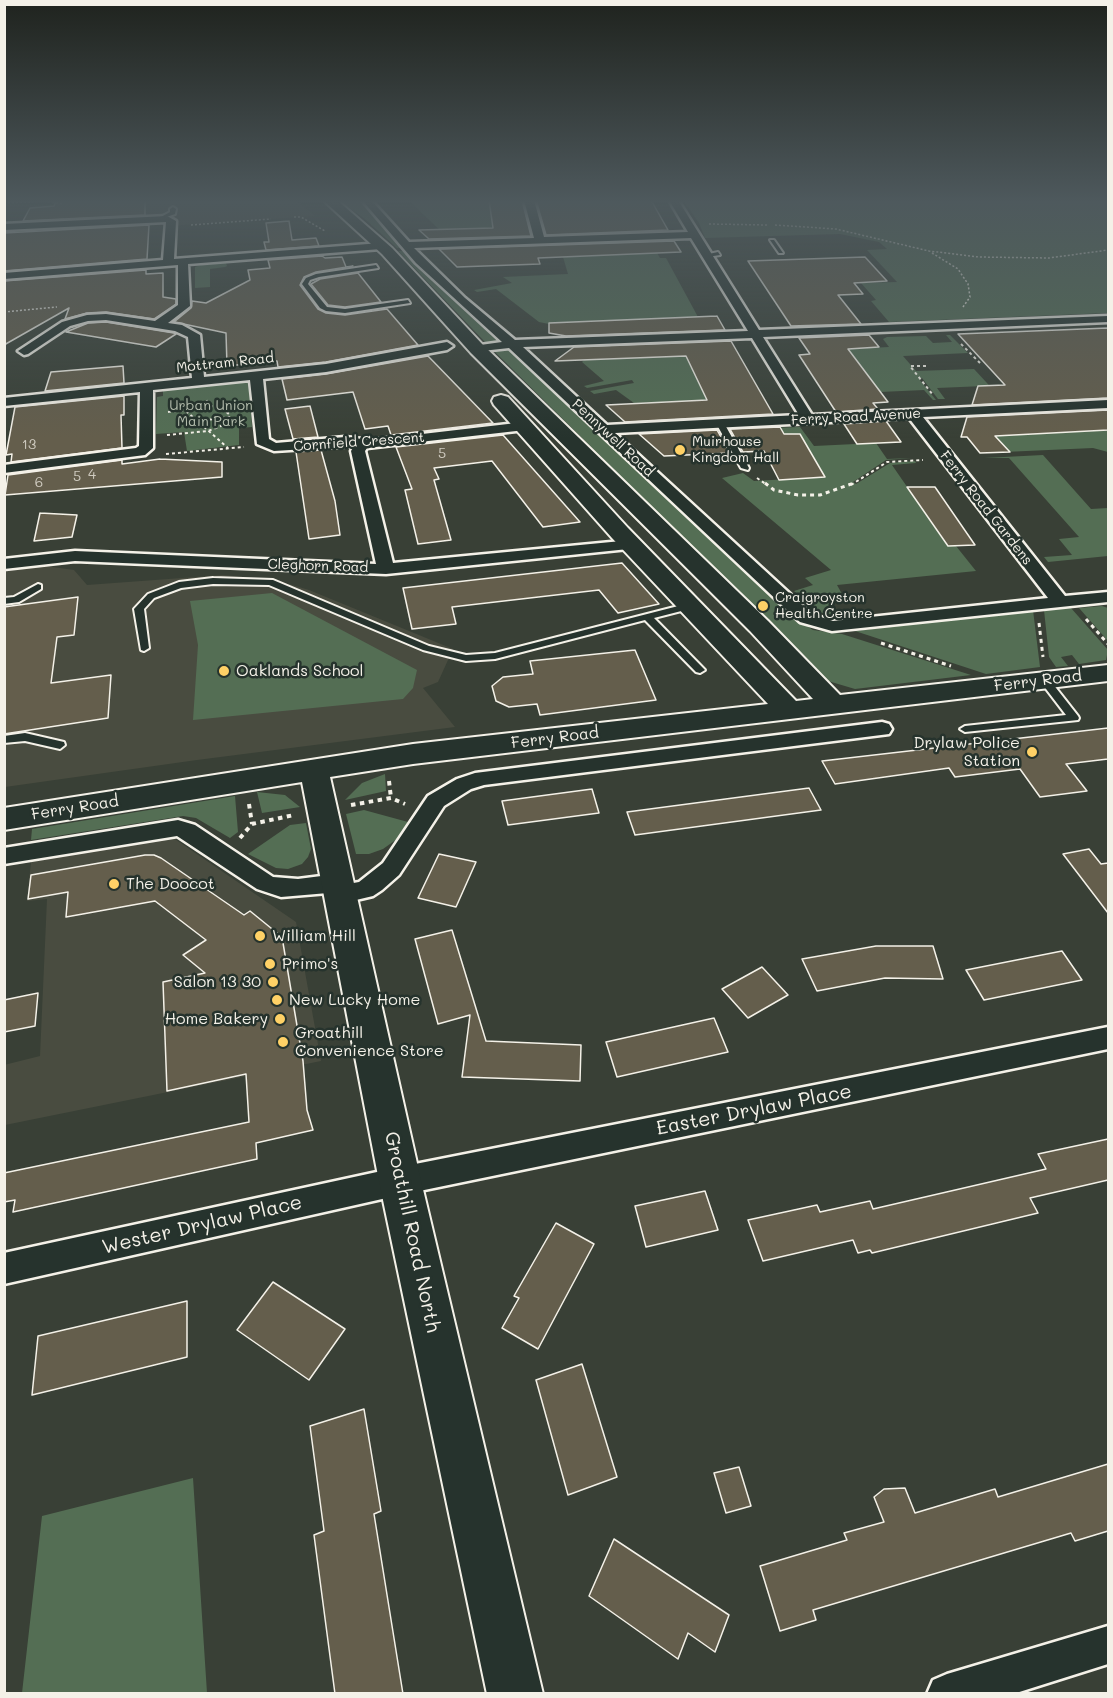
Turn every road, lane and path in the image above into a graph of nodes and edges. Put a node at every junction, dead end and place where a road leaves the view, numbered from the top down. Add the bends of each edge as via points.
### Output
1 (183, 279) edge
2 (308, 279) edge
3 (387, 279) edge
4 (412, 279) edge
5 (440, 279) edge
6 (726, 279) edge
7 (965, 279) edge
8 (408, 302) junction
9 (1108, 319) edge
10 (157, 325) junction
11 (958, 325) junction
12 (755, 333) junction
13 (512, 344) junction
14 (477, 349) junction
15 (451, 350) junction
16 (24, 351) dead end
17 (926, 366) dead end
18 (471, 370) dead end
19 (256, 374) junction
20 (218, 378) junction
21 (198, 380) junction
22 (152, 386) junction
23 (486, 386) dead end
24 (4, 402) edge
25 (1108, 404) edge
26 (947, 412) junction
27 (913, 414) junction
28 (230, 417) junction
29 (808, 419) junction
30 (197, 421) junction
31 (720, 423) junction
32 (525, 426) junction
33 (604, 429) junction
34 (208, 431) junction
35 (146, 437) junction
36 (362, 444) junction
37 (265, 445) junction
38 (228, 448) junction
39 (140, 452) junction
40 (948, 459) junction
41 (745, 468) joint
42 (4, 469) edge
43 (632, 545) junction
44 (4, 564) edge
45 (386, 569) junction
46 (38, 587) dead end
47 (1108, 597) edge
48 (4, 601) edge
49 (1065, 602) junction
50 (1037, 604) junction
51 (690, 606) junction
52 (647, 617) junction
53 (832, 626) junction
54 (1108, 644) edge
55 (144, 648) dead end
56 (700, 670) dead end
57 (1108, 673) edge
58 (1045, 681) junction
59 (990, 687) junction
60 (833, 704) junction
61 (789, 710) junction
62 (882, 729) dead end
63 (965, 729) dead end
64 (4, 740) edge
65 (60, 745) dead end
66 (314, 770) junction
67 (4, 819) edge
68 (4, 856) edge
69 (338, 889) junction
70 (1108, 1038) edge
71 (400, 1181) junction
72 (4, 1269) edge
73 (1108, 1645) edge
74 (515, 1694) edge
75 (947, 1694) edge

1 - 10 street via 184,306
2 - 8 lane via 305,284 326,309 345,311
3 - 8 street
4 - 14 street, Pennywell Road
5 - 13 street, Pennywell Road
6 - 12 street
7 - 11 path via 970,297
8 - 15 street
9 - 11 street
10 - 16 street via 87,318 66,324
10 - 21 street via 194,335
11 - 12 street
12 - 13 street
12 - 29 street
13 - 14 street
13 - 33 street, Pennywell Road
14 - 15 street
14 - 60 street, Pennywell Road via 742,609
15 - 18 street
15 - 19 street, Mottram Road
17 - 26 path via 910,366
19 - 20 street, Mottram Road
19 - 37 street
20 - 21 street, Mottram Road
20 - 28 path via 206,391 206,400
21 - 22 street, Mottram Road
22 - 24 street, Mottram Road
22 - 30 path
22 - 35 street
23 - 32 street
25 - 26 street, Ferry Road Avenue
26 - 27 street, Ferry Road Avenue
27 - 29 street, Ferry Road Avenue
27 - 40 street, Ferry Road Gardens
28 - 30 path
28 - 34 path via 226,424
29 - 31 street, Ferry Road Avenue
30 - 34 path
31 - 33 street, Ferry Road Avenue
31 - 41 lane
32 - 36 street, Cornfield Crescent
32 - 43 street
33 - 53 street, Pennywell Road via 806,618
34 - 35 path
34 - 38 path
35 - 39 street via 146,448
36 - 37 street, Cornfield Crescent via 345,441
36 - 45 street via 358,451
37 - 38 path
38 - 39 path via 166,455
39 - 42 street
40 - 41 path via 887,462 842,490 810,495 774,490
40 - 49 street, Ferry Road Gardens
43 - 45 street, Cleghorn Road
43 - 51 street
44 - 45 street, Cleghorn Road via 75,556
46 - 48 lane via 16,600
47 - 49 street
49 - 50 street
49 - 54 path
50 - 53 street, Pennywell Road
50 - 58 path
51 - 52 lane
51 - 61 street
52 - 55 lane via 495,656 466,658 426,648 270,582 213,581 179,585 151,596 139,609
52 - 56 lane
53 - 59 path via 981,676
57 - 58 street, Ferry Road
58 - 59 street, Ferry Road
58 - 63 lane via 1074,718
59 - 60 street, Ferry Road
60 - 61 street, Ferry Road
61 - 66 street, Ferry Road via 412,754
62 - 69 street, Ferry Road via 482,778 436,801 396,861 374,884 365,890
64 - 65 lane via 25,737
66 - 67 street, Ferry Road
66 - 69 street, Groathill Road North
68 - 69 street, Ferry Road via 178,828 265,883 280,888
69 - 71 street, Groathill Road North
70 - 71 street, Easter Drylaw Place
71 - 72 street, Wester Drylaw Place
71 - 74 street, Groathill Road North
73 - 75 street

